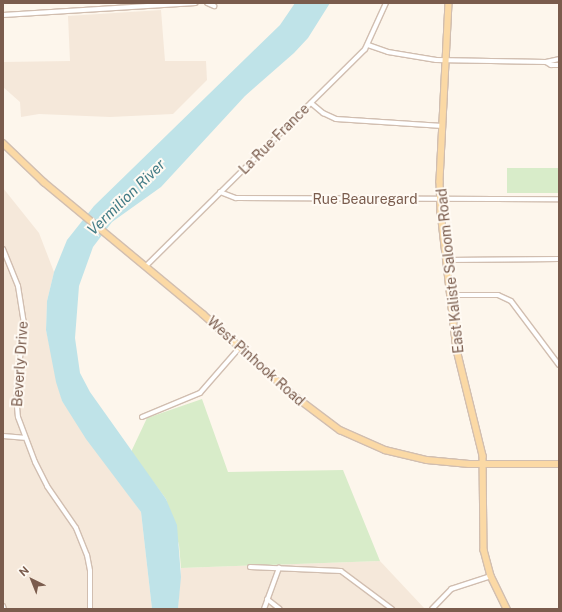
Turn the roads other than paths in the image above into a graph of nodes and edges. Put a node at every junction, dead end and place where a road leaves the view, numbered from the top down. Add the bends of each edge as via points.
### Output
1 (196, 3) edge
2 (207, 3) edge
3 (386, 3) edge
4 (449, 3) edge
5 (214, 6) dead end
6 (3, 15) edge
7 (368, 45) junction
8 (559, 59) edge
9 (446, 60) junction
10 (546, 62) junction
11 (559, 65) edge
12 (311, 103) junction
13 (443, 126) junction
14 (3, 143) edge
15 (220, 192) junction
16 (440, 199) junction
17 (559, 199) edge
18 (3, 249) edge
19 (559, 259) edge
20 (447, 260) junction
21 (146, 266) junction
22 (451, 295) junction
23 (241, 346) junction
24 (559, 365) edge
25 (142, 417) dead end
26 (3, 436) edge
27 (24, 438) junction
28 (483, 464) junction
29 (559, 464) edge
30 (250, 567) dead end
31 (279, 568) junction
32 (491, 576) junction
33 (267, 599) junction
34 (90, 609) edge
35 (264, 609) edge
36 (280, 609) edge
37 (392, 609) edge
38 (432, 609) edge
39 (507, 609) edge

1 - 6 street
2 - 5 street
3 - 7 street, La Rue France
4 - 9 main road, East Kaliste Saloom Road
7 - 9 street via 388,52
7 - 12 street, La Rue France
8 - 10 street
9 - 10 street
9 - 13 main road, East Kaliste Saloom Road
10 - 11 street
12 - 13 street via 336,119
12 - 15 street, La Rue France
13 - 16 main road, East Kaliste Saloom Road
14 - 21 main road, West Pinhook Road
15 - 16 street, Rue Beauregard via 236,198
15 - 21 street, La Rue France
16 - 17 street, Rue Beauregard
16 - 20 main road, East Kaliste Saloom Road
18 - 27 street, Beverly Drive via 18,286 23,307 24,330 15,401
19 - 20 street
20 - 22 main road, East Kaliste Saloom Road
21 - 23 main road, West Pinhook Road
22 - 24 street via 498,296 511,300
22 - 28 main road, East Kaliste Saloom Road via 457,350 480,438
23 - 25 street via 200,393
23 - 28 main road, West Pinhook Road via 307,406 351,436 385,450 416,458
26 - 27 street
27 - 34 street, Beverly Drive via 48,486 80,538 90,571
28 - 29 main road, West Pinhook Road
28 - 32 main road, East Kaliste Saloom Road via 484,542
30 - 31 street
31 - 33 street
31 - 37 street via 344,572
32 - 38 street via 451,589
32 - 39 main road, East Kaliste Saloom Road
33 - 35 street
33 - 36 street

